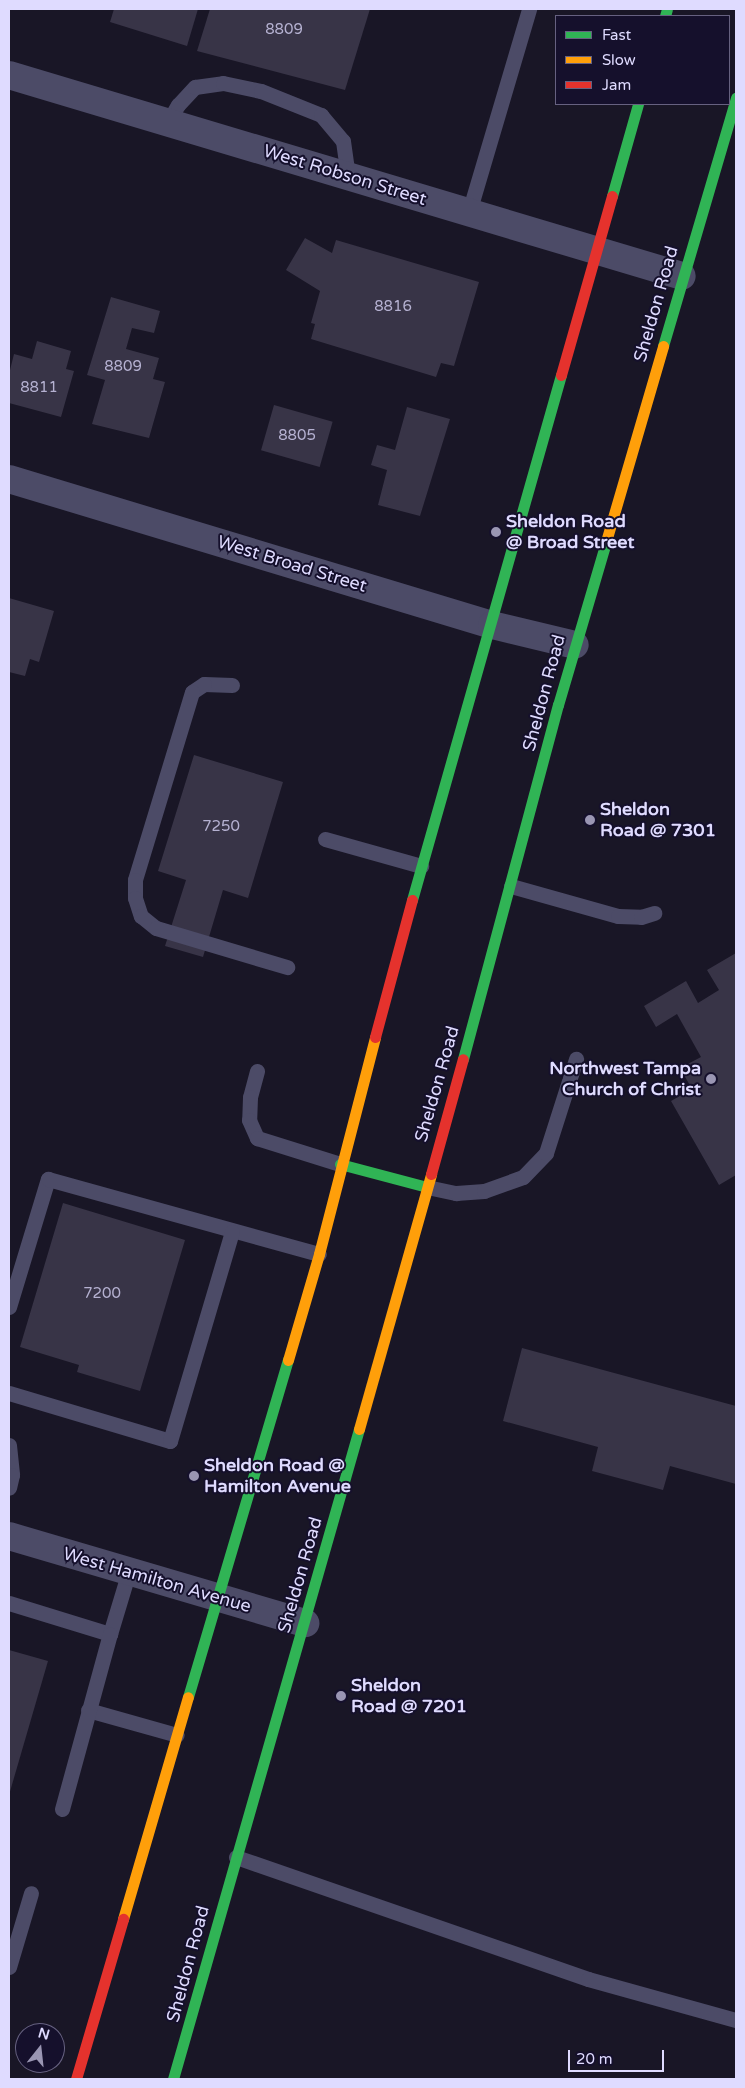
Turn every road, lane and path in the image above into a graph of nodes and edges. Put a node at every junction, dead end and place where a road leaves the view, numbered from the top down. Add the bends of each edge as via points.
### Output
1 (529, 9) edge
2 (9, 75) edge
3 (736, 98) edge
4 (638, 105) edge
5 (168, 122) junction
6 (348, 176) junction
7 (469, 212) junction
8 (595, 250) junction
9 (682, 276) junction
10 (9, 479) edge
11 (492, 625) junction
12 (575, 645) junction
13 (232, 685) dead end
14 (324, 838) dead end
15 (421, 866) junction
16 (511, 886) junction
17 (654, 913) dead end
18 (287, 967) dead end
19 (576, 1059) dead end
20 (258, 1071) dead end
21 (340, 1164) junction
22 (427, 1187) junction
23 (232, 1232) junction
24 (319, 1254) junction
25 (9, 1307) edge
26 (9, 1393) edge
27 (9, 1445) edge
28 (9, 1488) edge
29 (9, 1536) edge
30 (129, 1571) junction
31 (218, 1597) junction
32 (9, 1603) edge
33 (305, 1624) junction
34 (110, 1634) junction
35 (88, 1710) junction
36 (177, 1735) junction
37 (62, 1809) dead end
38 (236, 1857) junction
39 (30, 1893) dead end
40 (9, 1967) edge
41 (736, 2020) edge
42 (76, 2079) edge
43 (172, 2079) edge

1 - 7 lane
2 - 5 street, West Robson Street
3 - 9 main road, Sheldon Road
4 - 8 main road
5 - 6 street, West Robson Street
5 - 6 lane via 195,87 223,83 261,91 321,115 343,141
6 - 7 street, West Robson Street
7 - 8 street, West Robson Street
8 - 9 street, West Robson Street
8 - 11 main road
9 - 12 main road, Sheldon Road
10 - 11 street, West Broad Street
11 - 12 street, West Broad Street
11 - 15 main road
12 - 16 main road, Sheldon Road
13 - 18 lane via 204,684 192,692 135,880 134,898 141,916 156,928
14 - 15 lane
15 - 21 main road
16 - 17 lane via 618,916 641,917
16 - 22 main road, Sheldon Road
19 - 22 lane via 546,1153 523,1177 484,1191 456,1193
20 - 21 lane via 250,1097 249,1120 257,1138
21 - 22 main road
21 - 24 main road
22 - 33 main road, Sheldon Road
23 - 24 lane
23 - 25 lane via 48,1179
23 - 26 lane via 170,1441
24 - 31 main road
27 - 28 lane via 12,1475
29 - 30 street, West Hamilton Avenue
30 - 31 street, West Hamilton Avenue
30 - 34 lane
31 - 33 street, West Hamilton Avenue
31 - 36 main road
32 - 34 lane
33 - 38 main road, Sheldon Road
34 - 35 lane
35 - 36 lane
35 - 37 lane
36 - 42 main road
38 - 41 lane via 588,1979
38 - 43 main road, Sheldon Road
39 - 40 lane

